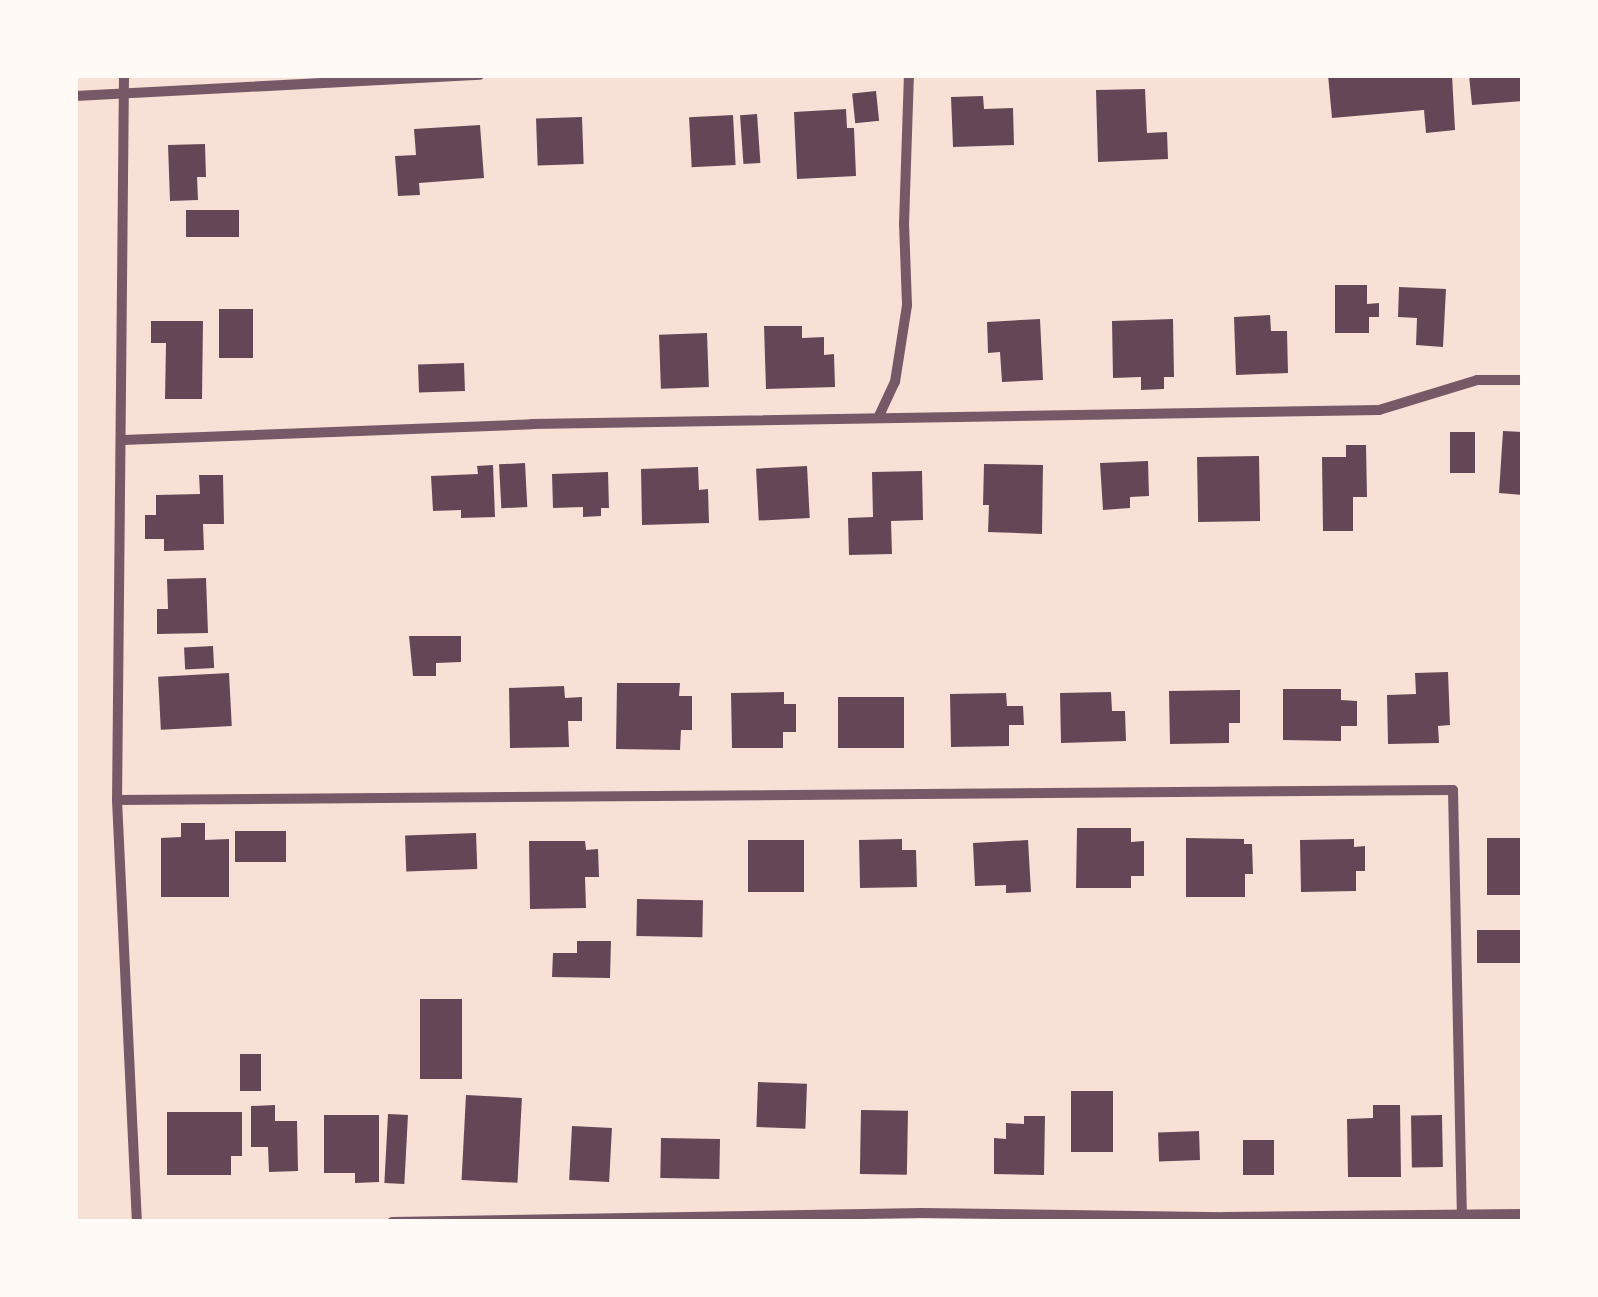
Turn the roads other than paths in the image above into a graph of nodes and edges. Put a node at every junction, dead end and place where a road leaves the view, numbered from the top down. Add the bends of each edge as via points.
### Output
1 (124, 75) edge
2 (479, 75) edge
3 (909, 75) edge
4 (124, 95) junction
5 (75, 96) edge
6 (1523, 380) edge
7 (878, 418) junction
8 (123, 440) junction
9 (117, 800) junction
10 (1462, 1213) junction
11 (1523, 1214) edge
12 (921, 1217) edge
13 (536, 1220) edge
14 (136, 1222) edge
15 (392, 1222) edge

1 - 4 street
2 - 4 street
3 - 7 street via 907,304 895,382
4 - 5 street
4 - 8 street
6 - 7 street via 1476,380 1379,410
7 - 8 street
8 - 9 street
9 - 10 street via 1454,790
9 - 14 street
10 - 11 street
10 - 12 street
12 - 13 street
13 - 15 street

